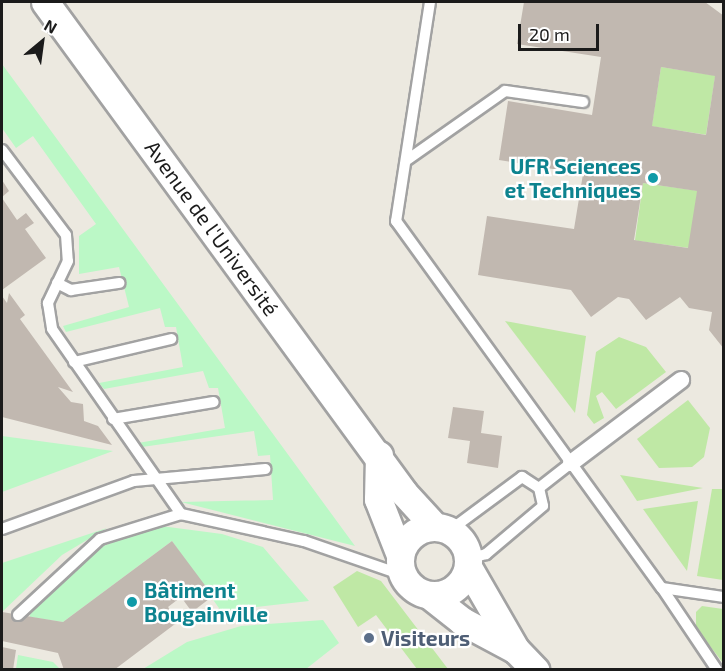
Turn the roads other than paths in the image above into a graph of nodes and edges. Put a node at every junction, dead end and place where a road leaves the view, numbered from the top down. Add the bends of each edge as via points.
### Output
1 (45, 2) edge
2 (430, 2) edge
3 (583, 102) dead end
4 (2, 150) edge
5 (407, 160) junction
6 (57, 283) junction
7 (119, 283) dead end
8 (171, 339) dead end
9 (74, 362) junction
10 (681, 380) dead end
11 (214, 402) dead end
12 (113, 419) junction
13 (379, 455) junction
14 (571, 463) junction
15 (265, 469) dead end
16 (155, 479) junction
17 (539, 488) junction
18 (181, 514) junction
19 (442, 529) junction
20 (2, 530) edge
21 (468, 563) junction
22 (402, 565) junction
23 (662, 588) junction
24 (429, 595) junction
25 (723, 597) edge
26 (18, 615) dead end
27 (516, 650) junction
28 (535, 669) edge
29 (717, 669) edge

1 - 13 street, Avenue de l'Université
2 - 5 lane
3 - 5 lane via 505,91
4 - 6 lane via 66,236 68,261
5 - 14 lane via 396,221
6 - 7 lane via 71,290
6 - 9 lane via 48,303 52,329
8 - 9 lane
9 - 12 lane
10 - 14 street
11 - 12 lane
12 - 16 lane
13 - 19 street, Avenue de l'Université
13 - 22 street via 378,499
14 - 17 lane
14 - 23 lane
15 - 16 lane
16 - 18 lane
16 - 20 lane via 134,481
17 - 19 lane via 522,477
17 - 21 lane via 543,506 486,554
18 - 22 lane
18 - 26 lane via 100,539
19 - 21 street
19 - 22 street via 409,538
21 - 24 street via 450,592
21 - 27 street
22 - 24 street
23 - 25 lane
23 - 29 lane
24 - 27 street via 462,621
27 - 28 street

